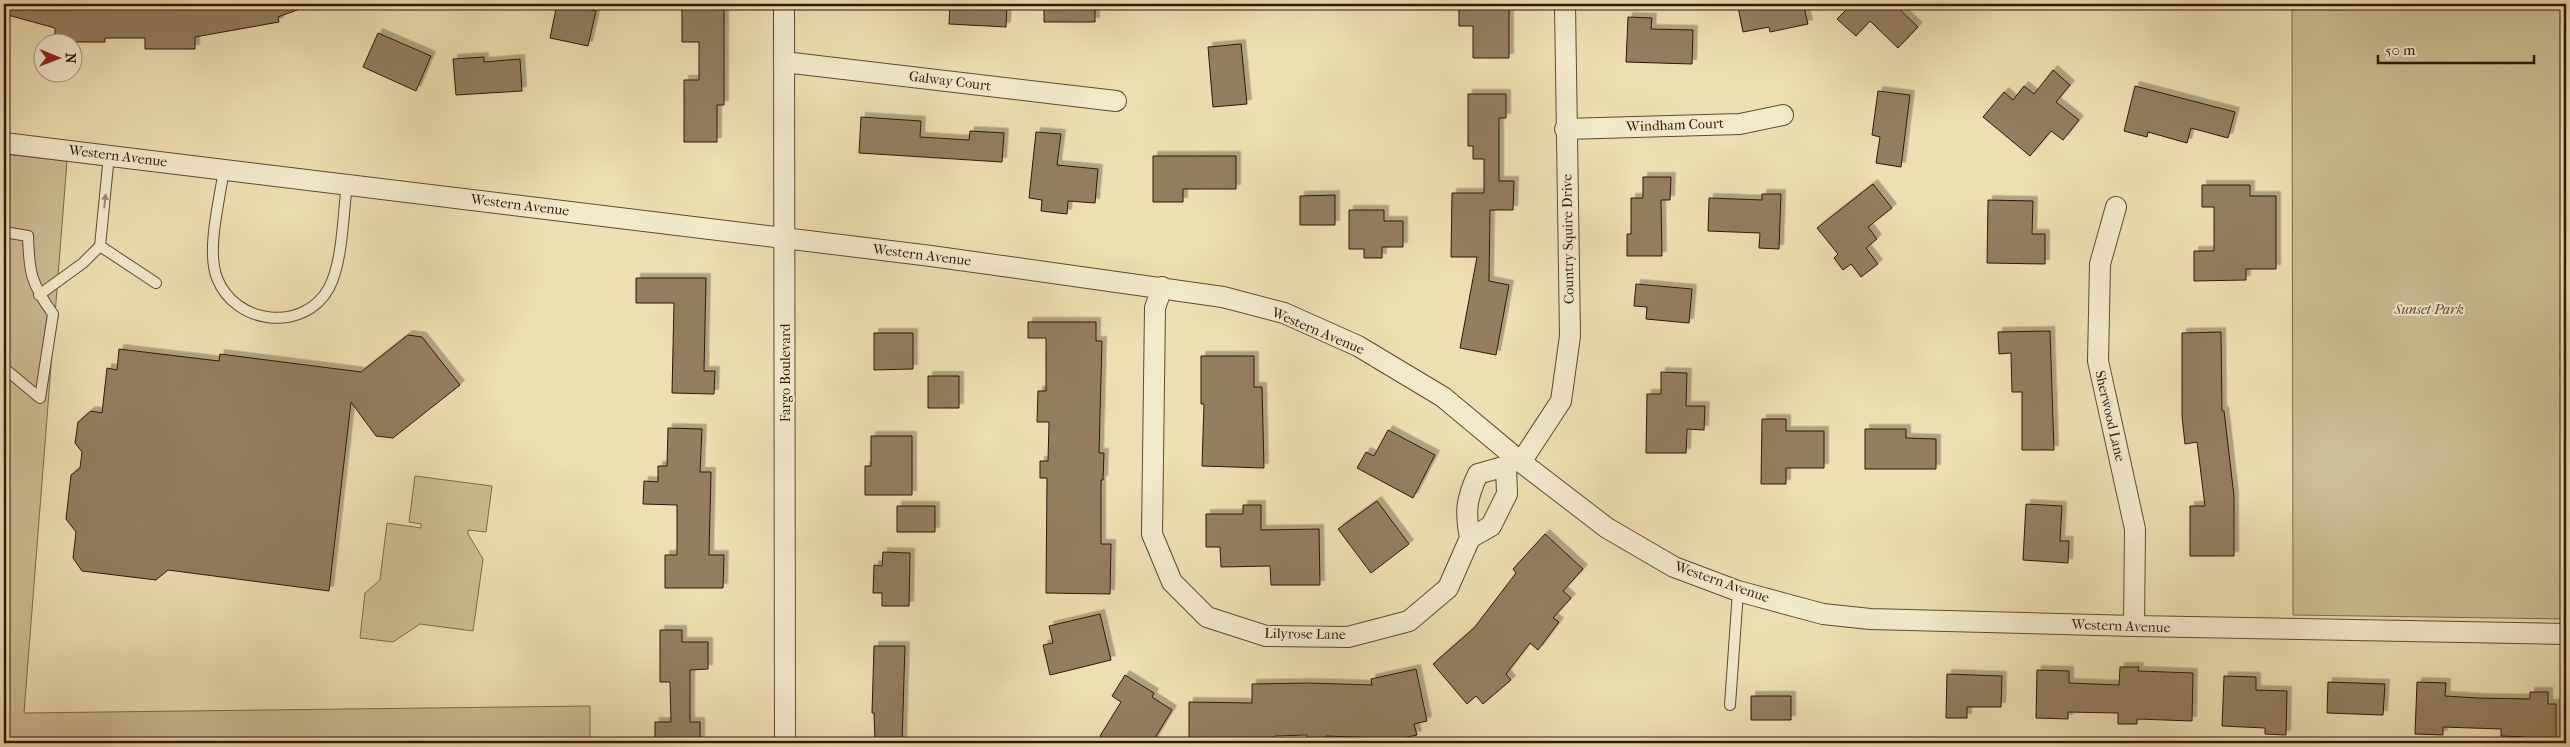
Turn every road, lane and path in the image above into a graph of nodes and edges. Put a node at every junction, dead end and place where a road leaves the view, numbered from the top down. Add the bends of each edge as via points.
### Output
1 (784, 4) edge
2 (1565, 4) edge
3 (784, 62) junction
4 (1116, 100) dead end
5 (1784, 115) dead end
6 (1565, 128) junction
7 (4, 143) edge
8 (109, 155) junction
9 (224, 169) junction
10 (347, 183) junction
11 (2116, 206) dead end
12 (4, 232) edge
13 (785, 238) junction
14 (100, 246) junction
15 (156, 283) dead end
16 (1162, 287) junction
17 (39, 295) junction
18 (4, 368) edge
19 (1513, 461) junction
20 (1470, 538) junction
21 (1738, 591) junction
22 (2134, 626) junction
23 (2566, 634) edge
24 (1730, 705) dead end
25 (785, 743) edge

1 - 3 street, Fargo Boulevard
2 - 6 street, Country Squire Drive
3 - 4 street, Galway Court
3 - 13 street, Fargo Boulevard
5 - 6 street, Windham Court via 1740,124
6 - 19 street, Country Squire Drive via 1570,336 1561,400
7 - 8 street, Western Avenue
8 - 9 street, Western Avenue
14 -> 8 lane
9 - 10 street, Western Avenue
9 - 10 lane via 214,250 217,277 232,301 243,310 269,318 283,318 302,312 328,289 337,263
10 - 13 street, Western Avenue
11 - 22 street, Sherwood Lane via 2100,264 2098,361 2135,529
12 - 17 lane via 28,236 29,270
13 - 16 street, Western Avenue
13 - 25 street, Fargo Boulevard
14 - 15 lane
14 - 17 lane via 83,263
16 - 19 street, Western Avenue via 1208,293 1284,313 1358,346 1443,397
16 - 20 street, Lilyrose Lane via 1155,308 1152,534 1172,582 1207,617 1266,636 1348,636 1409,621 1448,588
17 - 18 lane via 53,314 40,398
19 - 20 street via 1507,494 1490,526
19 - 20 street via 1478,474 1470,491 1466,516
19 - 21 street, Western Avenue via 1607,528 1674,567
21 - 22 street, Western Avenue via 1823,614 1870,619
21 - 24 lane
22 - 23 street, Western Avenue

